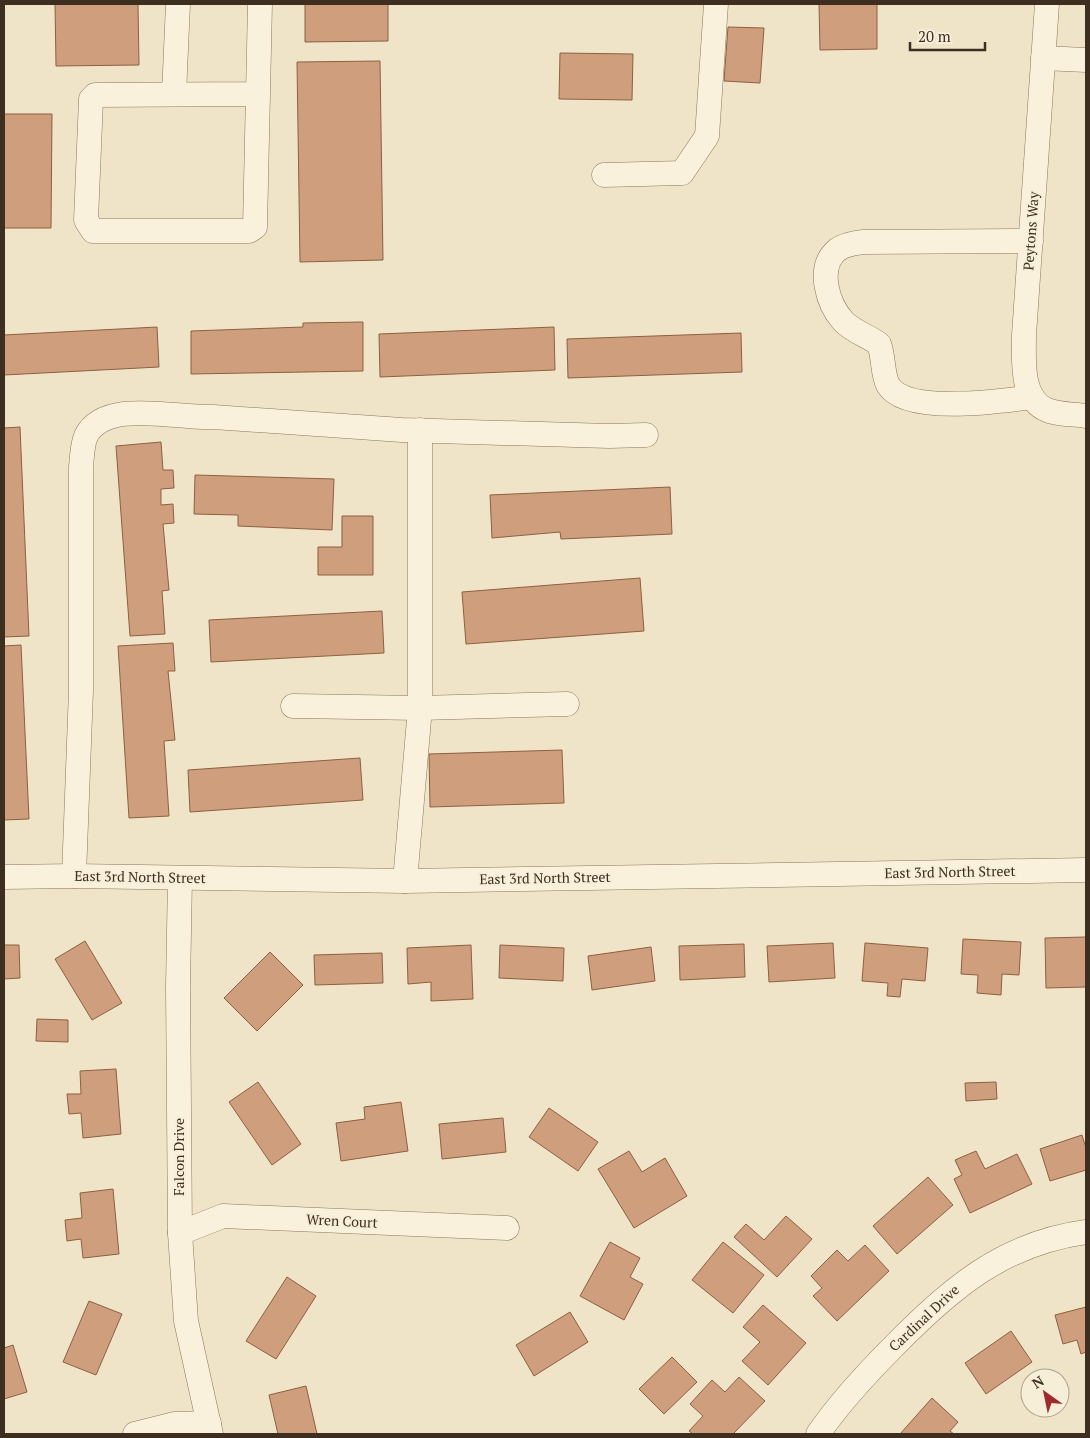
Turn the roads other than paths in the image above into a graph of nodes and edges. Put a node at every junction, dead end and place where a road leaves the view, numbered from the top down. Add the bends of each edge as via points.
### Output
1 (178, 4) edge
2 (260, 4) edge
3 (716, 4) edge
4 (1047, 4) edge
5 (1043, 58) junction
6 (1086, 60) edge
7 (174, 94) junction
8 (258, 94) junction
9 (604, 175) dead end
10 (1031, 241) junction
11 (1032, 397) junction
12 (1086, 416) edge
13 (420, 430) junction
14 (646, 435) dead end
15 (568, 704) dead end
16 (293, 706) dead end
17 (420, 708) junction
18 (1086, 870) edge
19 (74, 876) junction
20 (4, 877) edge
21 (180, 878) junction
22 (406, 881) junction
23 (507, 1228) dead end
24 (1086, 1232) edge
25 (180, 1233) junction
26 (210, 1429) edge
27 (135, 1434) edge
28 (818, 1434) edge

1 - 7 street
2 - 8 street
3 - 9 street via 707,136 682,173
4 - 5 street, Peytons Way
5 - 6 street
5 - 10 street, Peytons Way
7 - 8 street
7 - 8 street via 95,95 92,100 86,220 93,231 249,231 255,227
10 - 11 street, Peytons Way via 1024,376
10 - 11 street via 856,243 837,251 828,262 826,282 832,305 844,322 879,344 888,385 900,395 912,401 976,404
11 - 12 street via 1046,410
13 - 14 street
13 - 17 street
13 - 19 street via 147,413 104,418 93,426 85,438 81,467 81,690
15 - 17 street
16 - 17 street
17 - 22 street
18 - 22 street, East 3rd North Street
19 - 20 street, East 3rd North Street
19 - 21 street, East 3rd North Street
21 - 22 street, East 3rd North Street
21 - 25 street, Falcon Drive
23 - 25 street, Wren Court via 223,1216
24 - 28 street, Cardinal Drive via 1013,1253 958,1285 886,1354 837,1407
25 - 26 street, Falcon Drive via 186,1321
26 - 27 street via 175,1424

